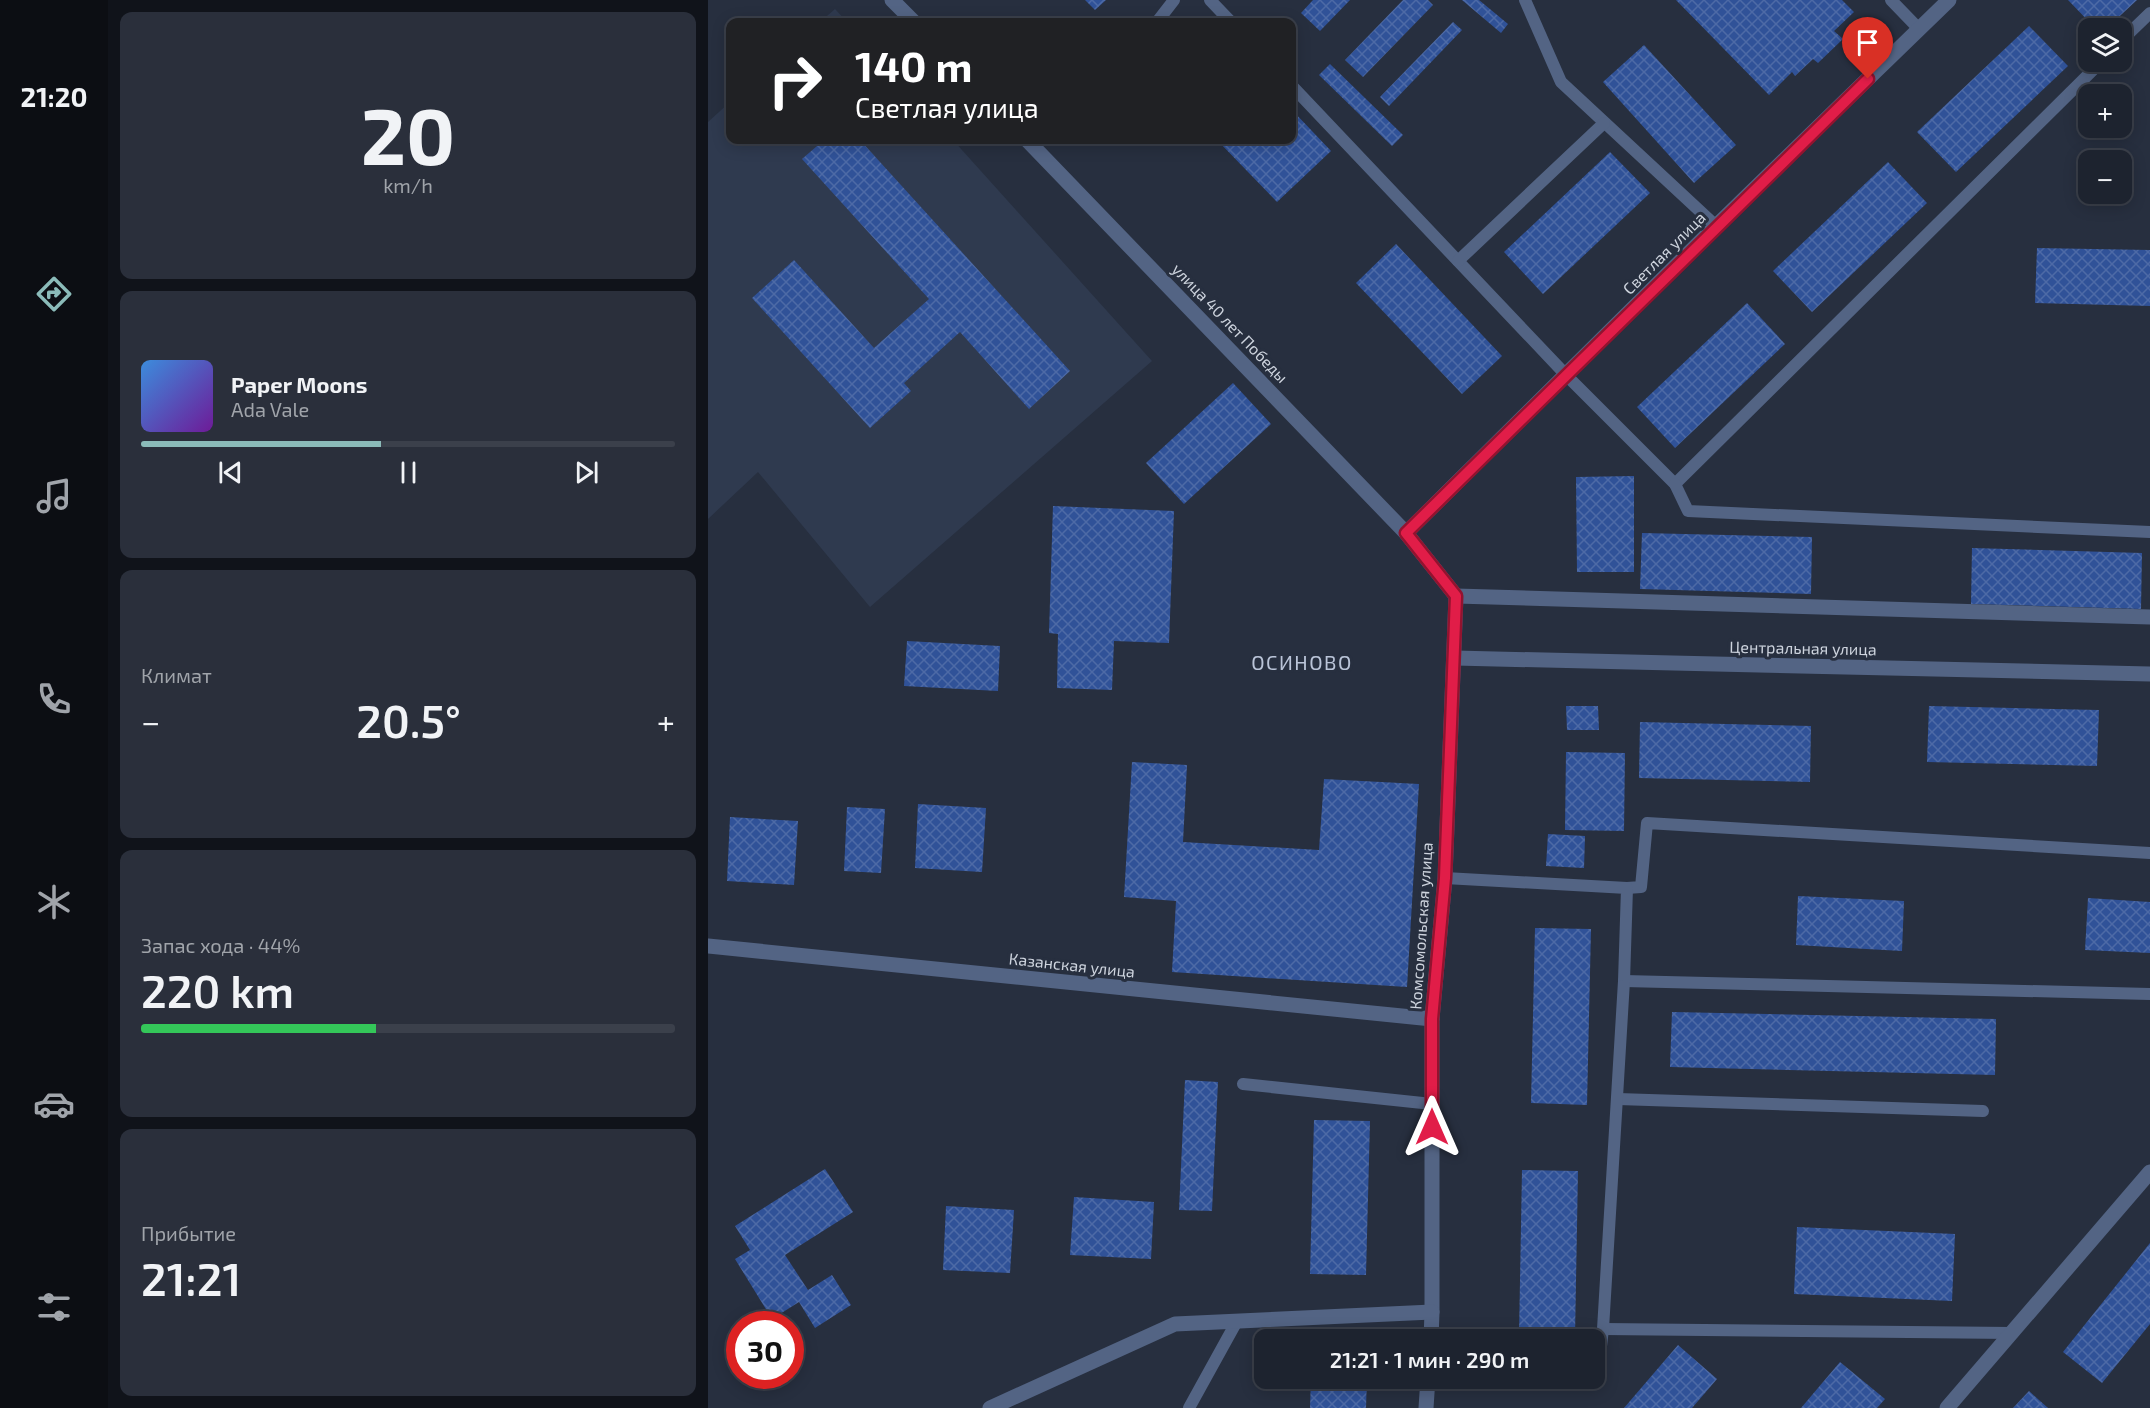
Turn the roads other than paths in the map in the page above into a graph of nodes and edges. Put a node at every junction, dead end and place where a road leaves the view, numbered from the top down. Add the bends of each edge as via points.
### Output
1 (892, 0) edge
2 (1173, 0) edge
3 (1210, 0) edge
4 (1526, 0) edge
5 (1891, 0) edge
6 (1949, 0) edge
7 (2150, 13) edge
8 (910, 18) edge
9 (1160, 18) edge
10 (1227, 18) edge
11 (1919, 29) junction
12 (2132, 30) edge
13 (2091, 72) edge
14 (1296, 90) edge
15 (1604, 123) junction
16 (1031, 144) edge
17 (1716, 226) junction
18 (1458, 261) junction
19 (1567, 376) junction
20 (1675, 484) junction
21 (2150, 532) edge
22 (1406, 533) junction
23 (1456, 596) junction
24 (2150, 617) edge
25 (1455, 658) junction
26 (2150, 674) edge
27 (2150, 853) edge
28 (1445, 878) junction
29 (1627, 888) junction
30 (708, 946) edge
31 (1624, 981) junction
32 (2150, 994) edge
33 (1432, 1019) junction
34 (1243, 1084) dead end
35 (1618, 1099) junction
36 (1432, 1104) junction
37 (1983, 1112) dead end
38 (2150, 1172) edge
39 (1432, 1312) junction
40 (1237, 1321) junction
41 (1431, 1329) edge
42 (1603, 1329) edge
43 (1605, 1329) edge
44 (2013, 1333) junction
45 (1427, 1389) edge
46 (990, 1408) edge
47 (1190, 1408) edge
48 (1426, 1408) edge
49 (1947, 1408) edge

1 - 8 street
2 - 9 lane
3 - 10 lane
4 - 15 lane via 1561,82
5 - 11 lane
6 - 11 street, Светлая улица
7 - 12 lane
11 - 17 street, Светлая улица
13 - 20 lane
14 - 18 lane
15 - 17 lane
15 - 18 lane
16 - 22 street, улица 40 лет Победы
17 - 19 street, Светлая улица
18 - 19 lane
19 - 20 lane
19 - 22 street, Светлая улица
20 - 21 lane via 1688,511
22 - 23 street
23 - 24 street
23 - 25 street, Комсомольская улица
25 - 26 street, Центральная улица
25 - 28 street, Комсомольская улица
27 - 29 lane via 1647,824 1641,887
28 - 29 lane
28 - 33 street, Комсомольская улица
29 - 31 lane
30 - 33 street, Казанская улица
31 - 32 lane
31 - 35 lane
33 - 36 street, Комсомольская улица
34 - 36 lane
35 - 37 lane
35 - 42 lane
36 - 39 street, Комсомольская улица
38 - 44 street
39 - 40 street
39 - 41 street, Комсомольская улица
40 - 46 street via 1175,1324
40 - 47 lane
43 - 44 lane
44 - 49 street
45 - 48 street

